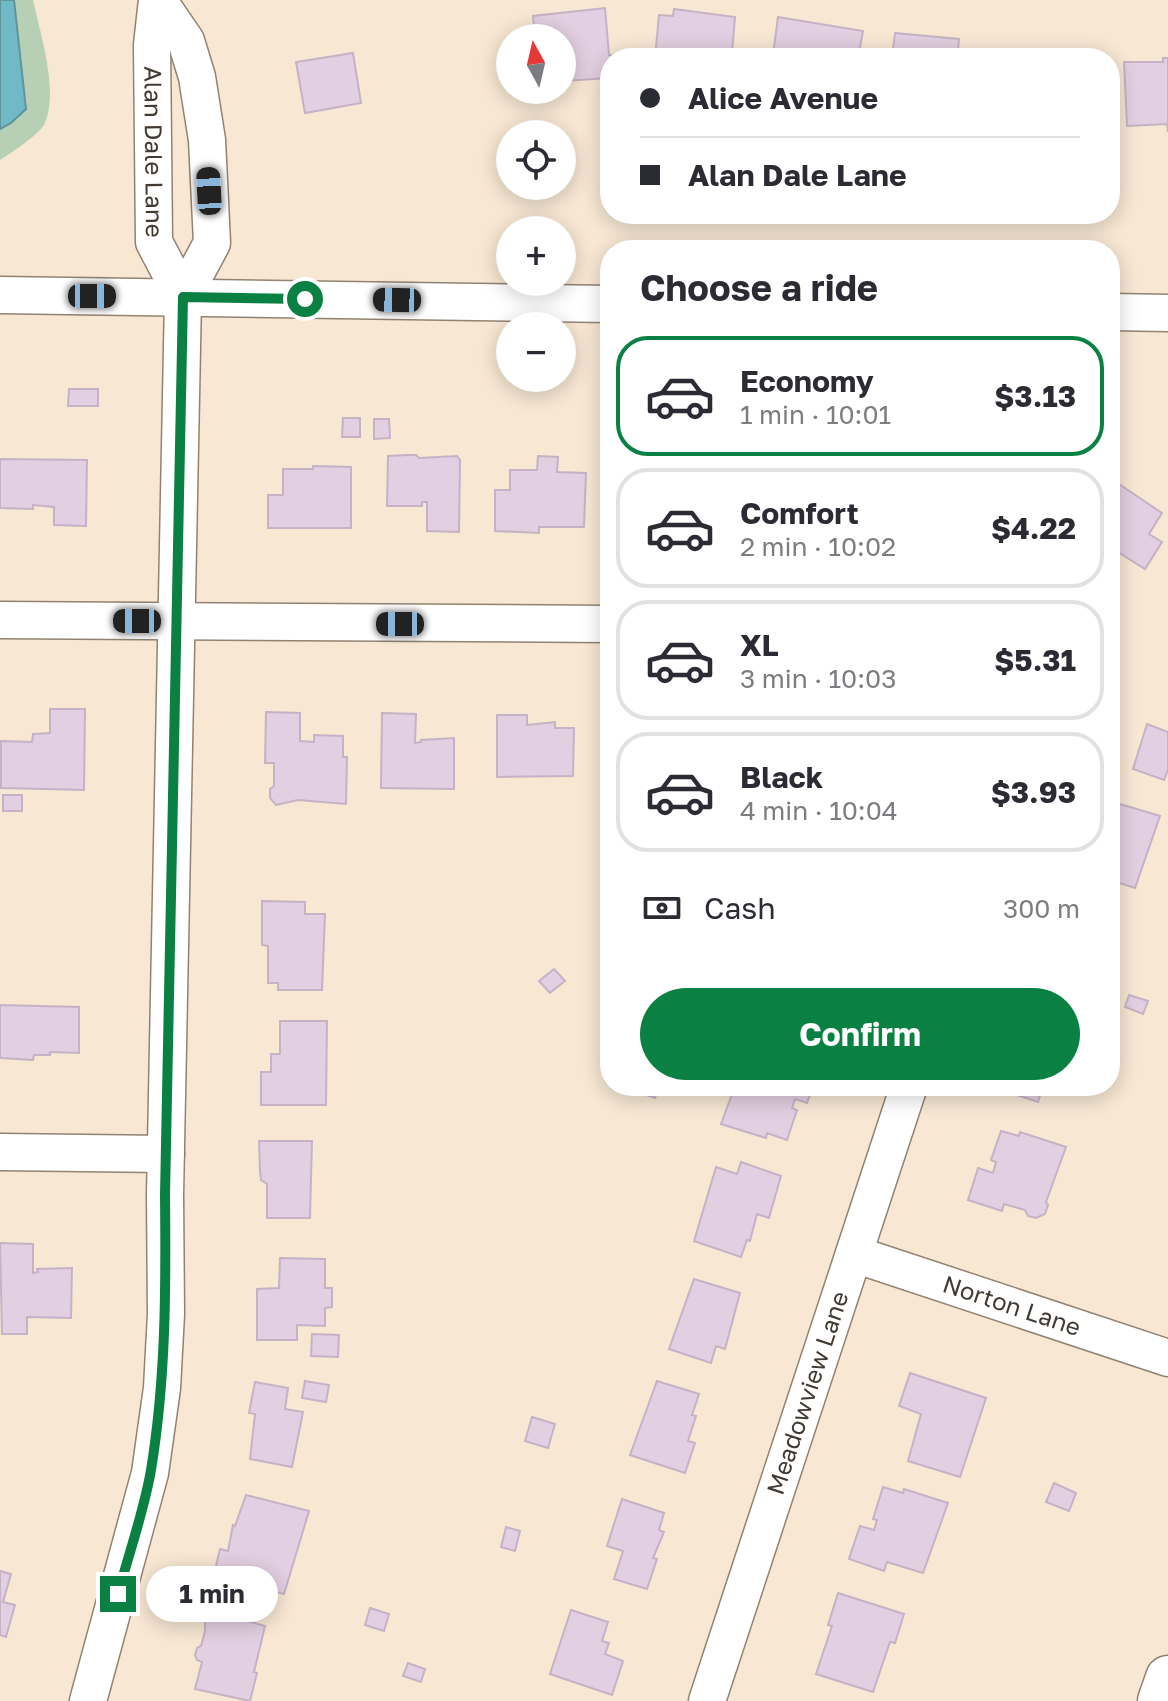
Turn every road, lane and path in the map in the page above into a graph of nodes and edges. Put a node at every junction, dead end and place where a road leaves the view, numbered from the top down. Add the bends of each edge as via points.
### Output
1 (158, 0) edge
2 (0, 295) edge
3 (183, 297) junction
4 (600, 304) edge
5 (1120, 312) edge
6 (1168, 313) edge
7 (0, 620) edge
8 (176, 621) junction
9 (600, 624) edge
10 (906, 1096) edge
11 (0, 1152) edge
12 (166, 1154) junction
13 (854, 1254) junction
14 (1168, 1358) edge
15 (1168, 1678) edge
16 (88, 1701) edge
17 (707, 1701) edge
18 (1160, 1701) edge

1 - 3 street, Alan Dale Lane via 152,45 154,242
1 - 3 street, Alan Dale Lane via 186,41 207,140 212,243
2 - 3 street
3 - 4 street
3 - 8 street, Alan Dale Lane
5 - 6 street
7 - 8 street
8 - 9 street
8 - 12 street, Alan Dale Lane
10 - 13 street, Meadowview Lane
11 - 12 street
12 - 16 street, Alan Dale Lane via 166,1314 150,1473
13 - 14 street, Norton Lane
13 - 17 street, Meadowview Lane
15 - 18 main road

